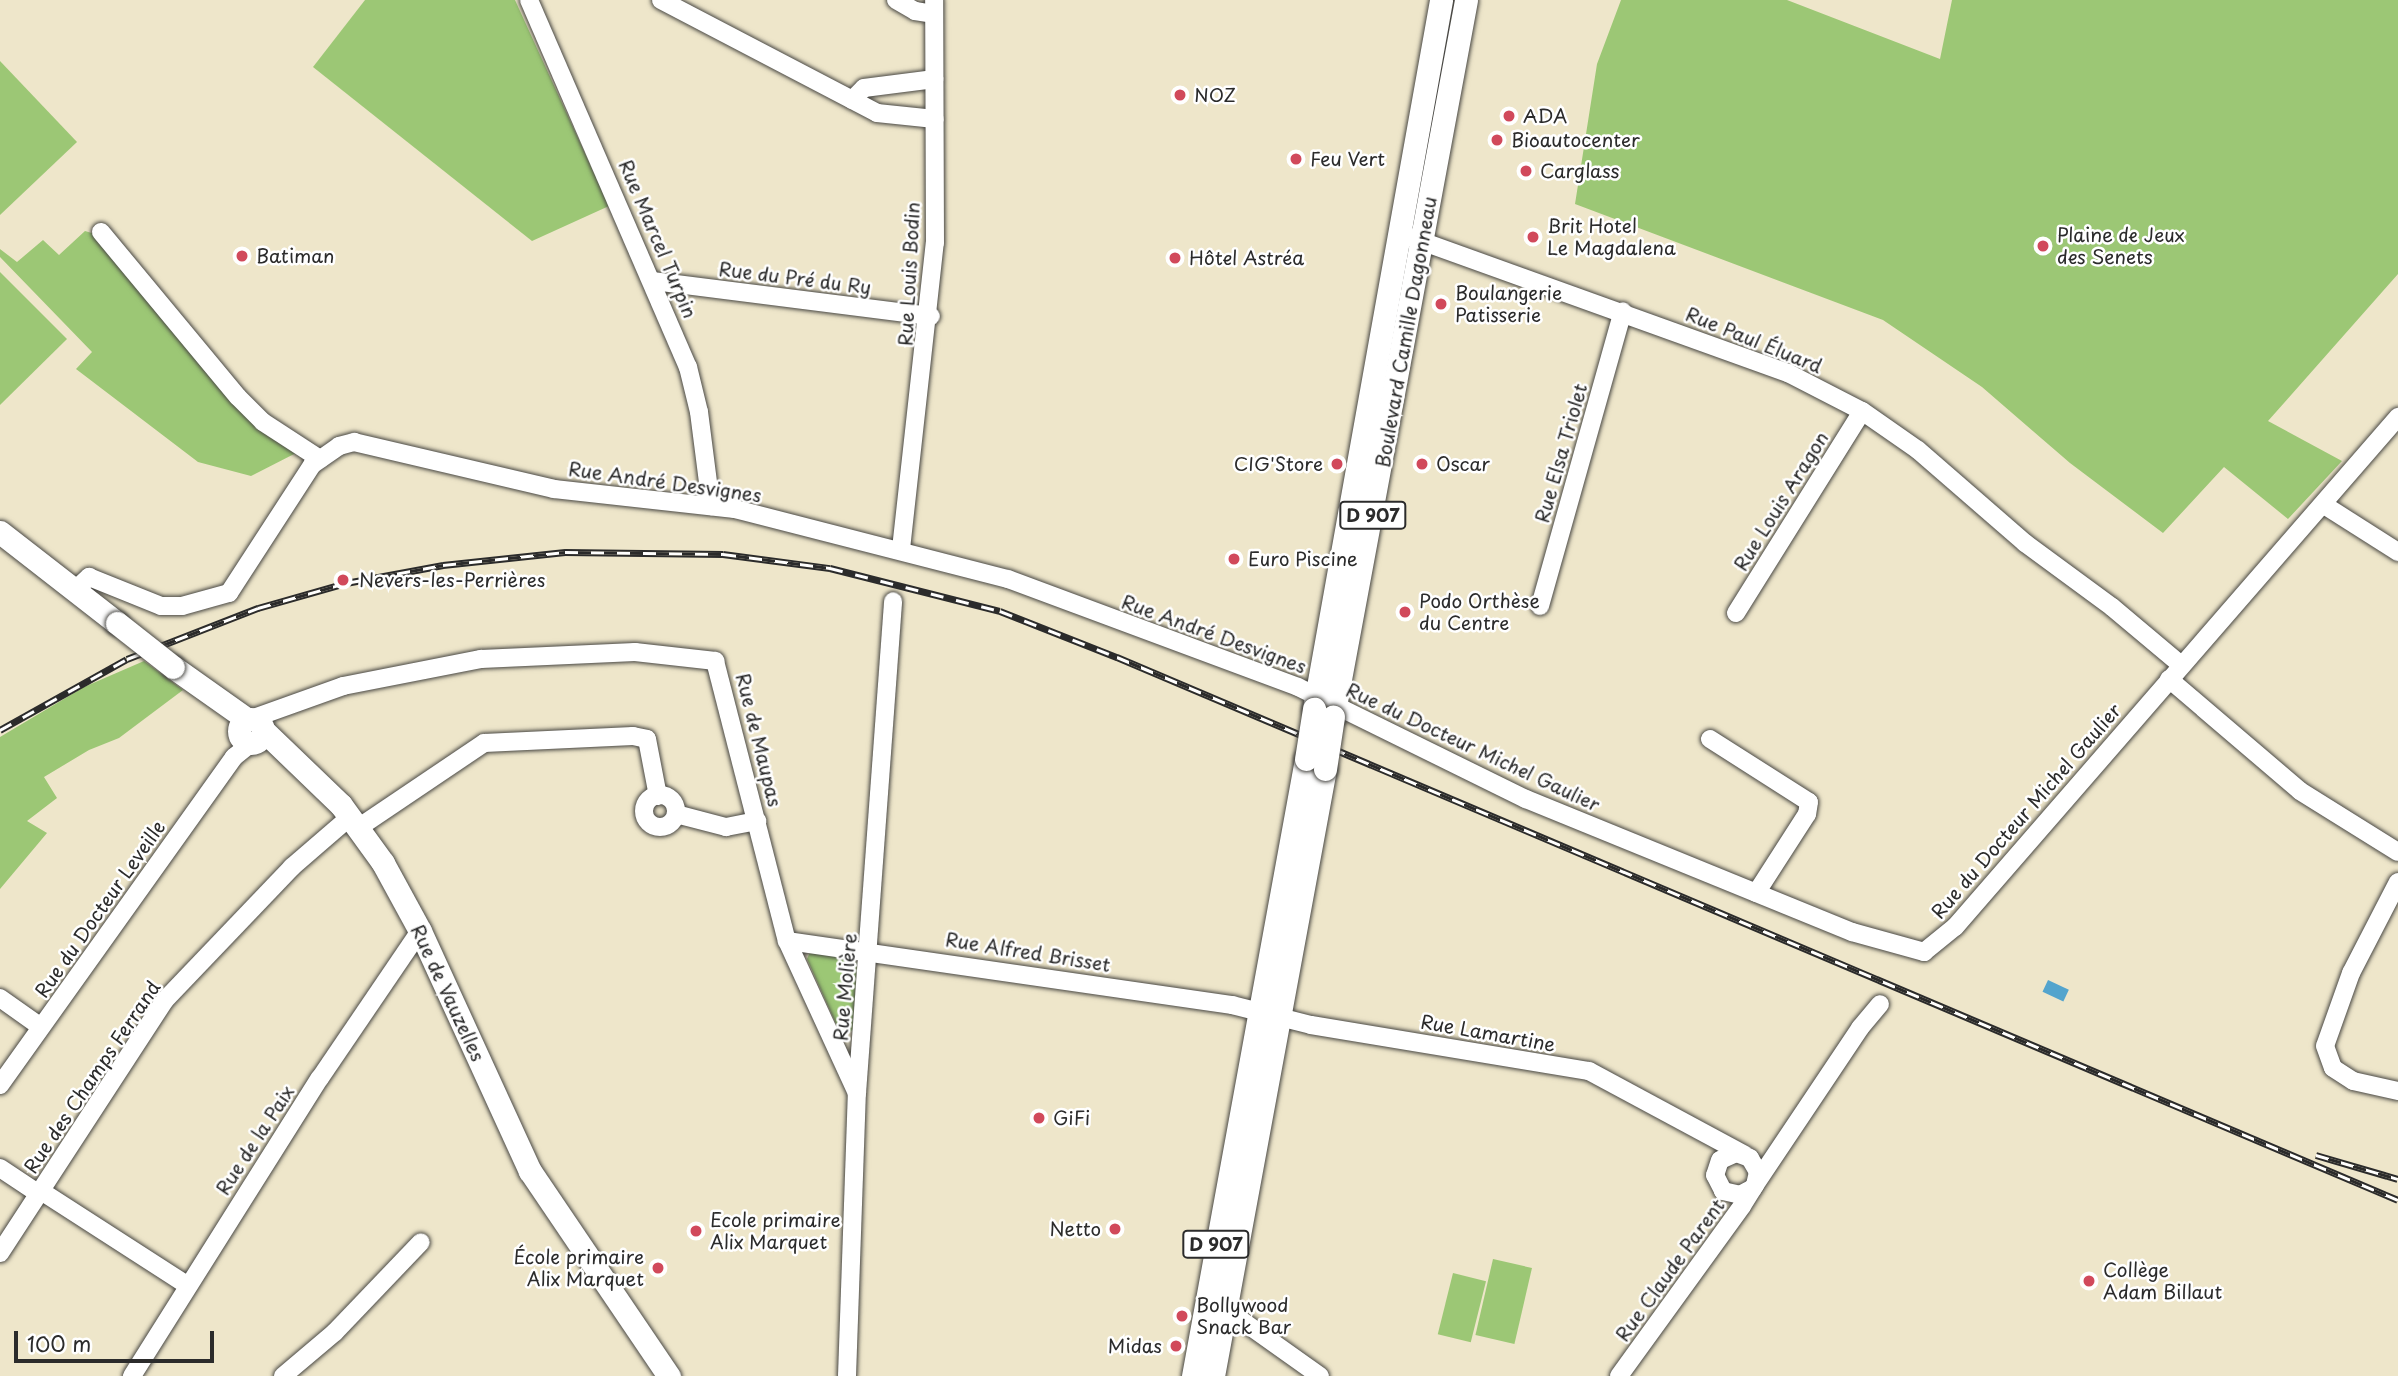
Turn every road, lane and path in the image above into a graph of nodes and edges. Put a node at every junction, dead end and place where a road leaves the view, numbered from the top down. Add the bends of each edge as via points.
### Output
1 (529, 0) edge
2 (661, 0) edge
3 (896, 0) edge
4 (1441, 0) edge
5 (1466, 0) edge
6 (933, 7) edge
7 (934, 79) junction
8 (852, 100) junction
9 (935, 119) junction
10 (102, 232) dead end
11 (1413, 238) junction
12 (653, 281) junction
13 (1623, 311) junction
14 (930, 316) junction
15 (1862, 411) junction
16 (2398, 417) edge
17 (320, 459) junction
18 (2324, 505) junction
19 (711, 506) junction
20 (0, 532) edge
21 (901, 550) junction
22 (2398, 552) edge
23 (74, 591) junction
24 (893, 601) dead end
25 (1540, 607) dead end
26 (1736, 613) dead end
27 (2181, 665) junction
28 (2169, 679) junction
29 (1325, 707) junction
30 (252, 731) junction
31 (1710, 739) dead end
32 (1316, 764) junction
33 (658, 796) junction
34 (676, 814) junction
35 (757, 821) junction
36 (354, 822) junction
37 (2398, 852) edge
38 (2398, 882) edge
39 (1756, 893) junction
40 (419, 931) junction
41 (787, 941) junction
42 (870, 950) junction
43 (0, 998) edge
44 (1880, 1004) dead end
45 (1270, 1015) junction
46 (41, 1027) junction
47 (861, 1035) junction
48 (831, 1036) junction
49 (0, 1085) edge
50 (2398, 1091) edge
51 (857, 1093) junction
52 (1696, 1130) junction
53 (1775, 1154) junction
54 (1750, 1158) junction
55 (1720, 1160) junction
56 (0, 1168) edge
57 (1754, 1186) junction
58 (40, 1193) junction
59 (421, 1242) dead end
60 (0, 1253) edge
61 (187, 1285) junction
62 (1214, 1308) junction
63 (132, 1376) edge
64 (282, 1376) edge
65 (669, 1376) edge
66 (847, 1376) edge
67 (1193, 1376) edge
68 (1206, 1376) edge
69 (1213, 1376) edge
70 (1320, 1376) edge
71 (1619, 1376) edge

1 - 12 street, Rue Marcel Turpin
2 - 8 street
3 - 6 street via 915,11
4 - 11 main road, Boulevard Camille Dagonneau / D 907
5 - 11 main road, Boulevard Camille Dagonneau / D 907
6 - 7 street, Rue Louis Bodin
7 - 8 street via 864,88
7 - 9 street, Rue Louis Bodin
8 - 9 street via 877,113
9 - 14 street, Rue Louis Bodin
10 - 17 street via 238,397 263,422
11 - 13 street, Rue Paul Éluard
11 - 29 main road, Boulevard Camille Dagonneau / D 907
12 - 14 street, Rue du Pré du Ry
12 - 19 street, Rue Marcel Turpin via 691,378
13 - 15 street, Rue Paul Éluard via 1788,373
13 - 25 street, Rue Elsa Triolet
14 - 21 street, Rue Louis Bodin
15 - 26 street, Rue Louis Aragon
15 - 27 street, Rue Paul Éluard via 1918,450 2025,544 2112,607
16 - 18 street, Rue du Docteur Michel Gaulier
17 - 19 street, Rue André Desvignes via 340,446 369,443 554,489
17 - 23 street via 229,593 181,606 161,606 95,577
18 - 22 street
18 - 27 street, Rue du Docteur Michel Gaulier
19 - 21 street, Rue André Desvignes
20 - 23 main road, Rue de Vauzelles
21 - 29 street, Rue André Desvignes via 1008,579
23 - 30 main road, Rue de Vauzelles, bridge
24 - 42 street, Rue Molière
27 - 28 street, Rue du Docteur Michel Gaulier
28 - 37 street via 2300,790
28 - 39 street, Rue du Docteur Michel Gaulier via 1932,949 1905,950
29 - 32 main road, D 907, bridge
29 - 39 street, Rue du Docteur Michel Gaulier via 1526,799
30 - 35 street, Rue de Maupas via 343,686 481,659 635,652 715,661
30 - 36 main road, Rue de Vauzelles via 304,767
30 - 46 street, Rue du Docteur Leveille
31 - 39 street via 1809,803 1807,814
32 - 45 main road, D 907 via 1290,851
32 - 45 main road, D 907 via 1318,811
33 - 34 street via 672,800
33 - 34 street via 645,805 647,821 661,828
33 - 36 street, Rue des Champs Ferrand via 647,739 484,743
34 - 35 street via 726,827
35 - 41 street, Rue de Maupas
36 - 40 main road, Rue de Vauzelles
36 - 58 street, Rue des Champs Ferrand via 292,867 165,1000
38 - 50 street via 2351,973 2325,1046 2333,1068 2353,1081
40 - 61 street, Rue de la Paix
40 - 65 main road, Rue de Vauzelles via 530,1171
41 - 42 street, Rue Alfred Brisset
41 - 48 street, Rue de Maupas
42 - 45 street, Rue Alfred Brisset
42 - 47 street, Rue Molière
43 - 46 street
44 - 53 street, Rue Claude Parent
45 - 52 street, Rue Lamartine via 1589,1071
45 - 62 main road, D 907
46 - 49 street, Rue du Docteur Leveille
47 - 48 street
47 - 51 street, Rue Molière
48 - 51 street, Rue de Maupas
51 - 66 street, Rue Molière
52 - 54 street, Rue Lamartine
52 - 55 street, Rue Lamartine
53 - 54 street via 1766,1162
53 - 57 street, Rue Claude Parent
54 - 55 street via 1729,1154
54 - 57 street
55 - 57 street via 1715,1175 1723,1191 1740,1195
56 - 58 street
57 - 71 street, Rue Claude Parent
58 - 60 street, Rue des Champs Ferrand
58 - 61 street
59 - 64 street via 335,1332
61 - 63 street, Rue de la Paix
62 - 67 main road, D 907
62 - 68 street
62 - 69 main road, D 907
62 - 70 street

